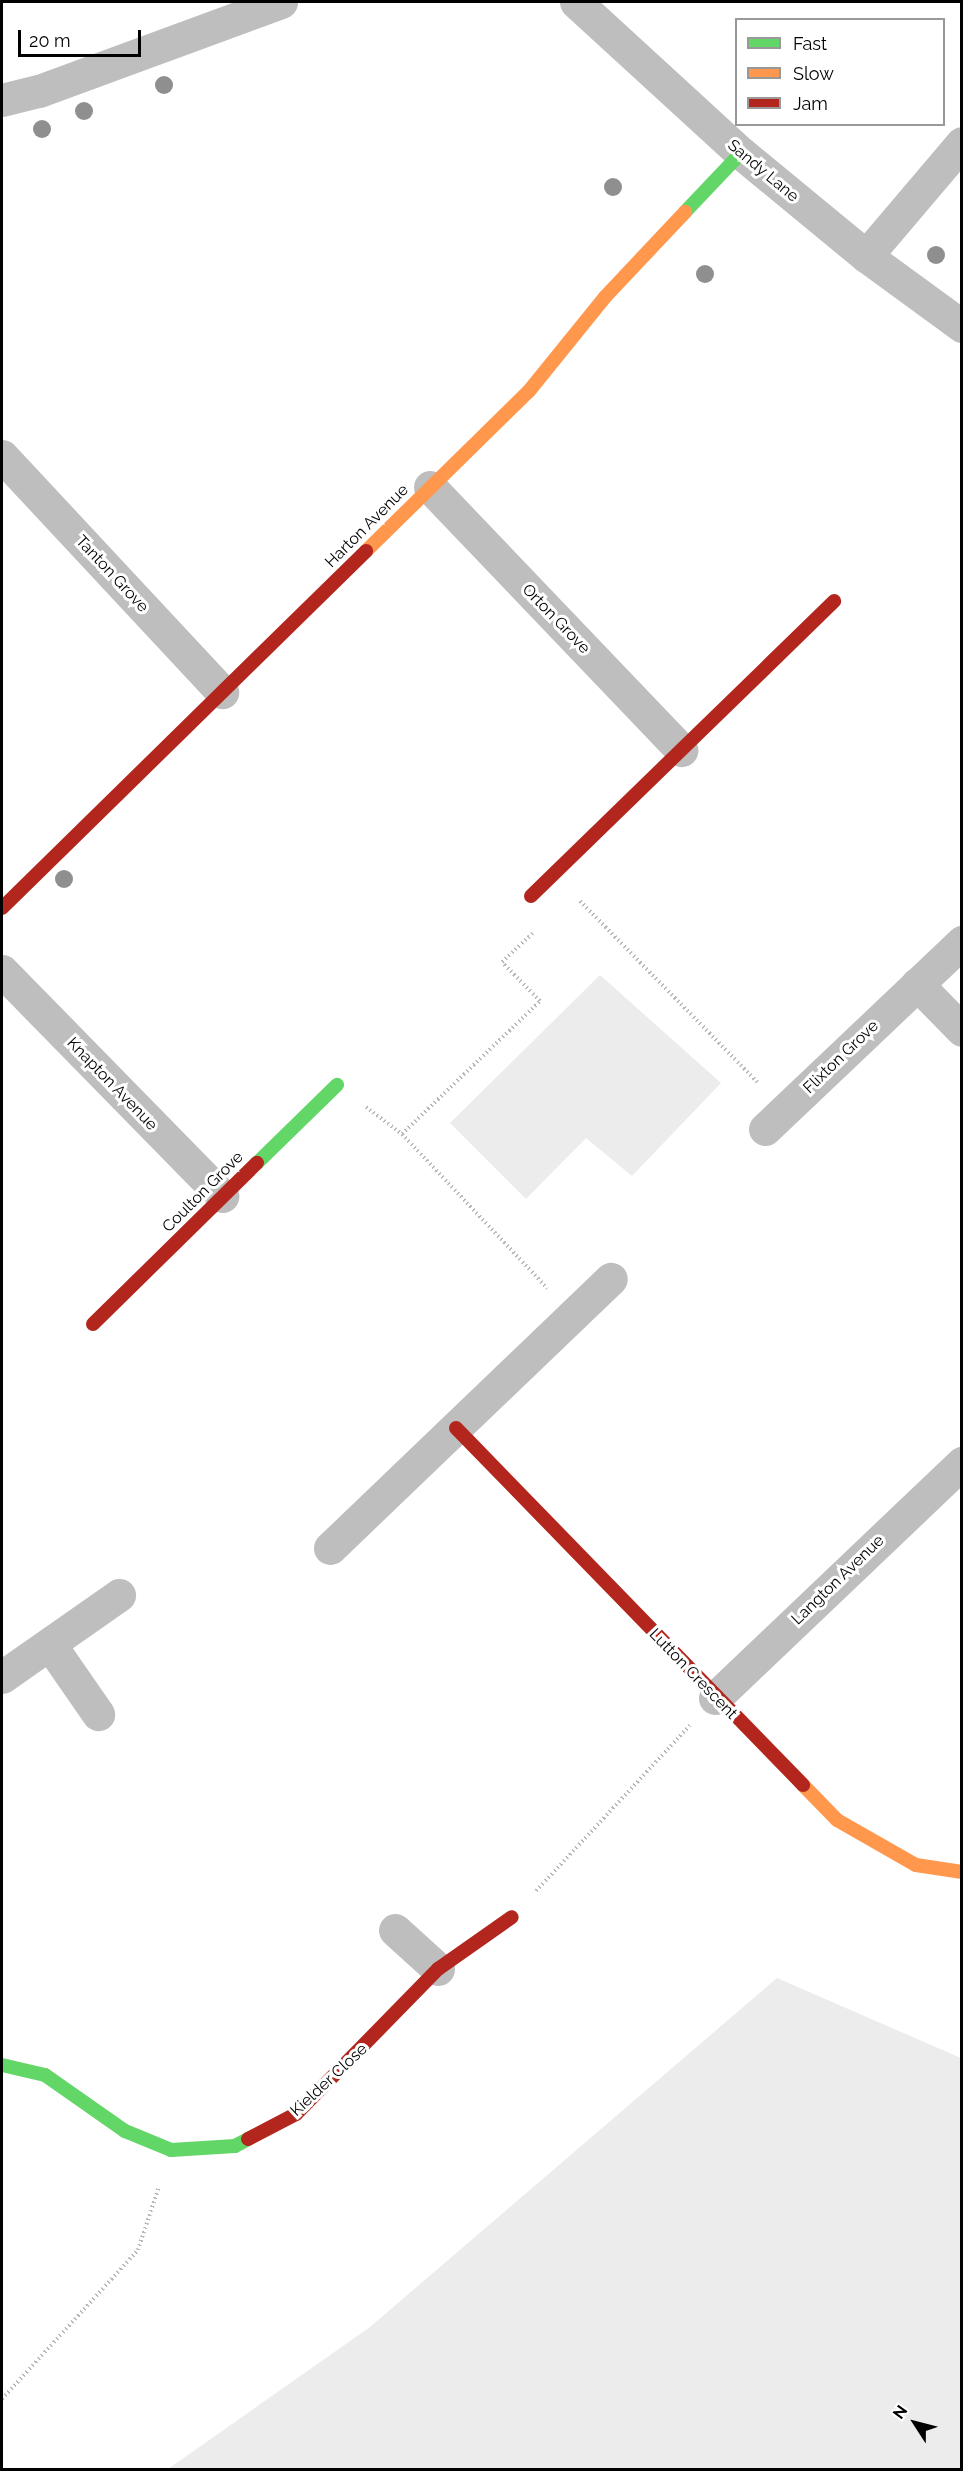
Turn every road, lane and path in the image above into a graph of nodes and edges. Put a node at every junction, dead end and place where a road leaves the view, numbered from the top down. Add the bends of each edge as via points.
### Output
1 (280, 2) edge
2 (576, 2) edge
3 (2, 100) edge
4 (962, 143) edge
5 (741, 153) junction
6 (866, 256) junction
7 (962, 326) edge
8 (2, 456) edge
9 (430, 487) junction
10 (834, 601) dead end
11 (222, 692) junction
12 (681, 750) junction
13 (554, 874) junction
14 (531, 896) dead end
15 (2, 908) edge
16 (535, 931) dead end
17 (962, 942) edge
18 (2, 971) edge
19 (918, 984) junction
20 (962, 1030) edge
21 (337, 1085) joint
22 (775, 1120) joint
23 (402, 1134) junction
24 (222, 1196) junction
25 (611, 1279) dead end
26 (573, 1316) junction
27 (93, 1324) dead end
28 (456, 1428) junction
29 (962, 1462) edge
30 (330, 1548) dead end
31 (119, 1595) dead end
32 (51, 1646) junction
33 (2, 1677) edge
34 (715, 1698) junction
35 (98, 1714) dead end
36 (962, 1872) edge
37 (512, 1917) joint
38 (395, 1930) dead end
39 (438, 1970) junction
40 (2, 2065) edge
41 (171, 2150) junction
42 (2, 2399) edge

1 - 3 street via 39,91
2 - 5 street, Sandy Lane
4 - 6 street
5 - 6 street, Sandy Lane
5 - 9 street, Harton Avenue via 605,297 529,391
6 - 7 street, Sandy Lane
8 - 11 street, Tanton Grove
9 - 11 street, Harton Avenue
9 - 12 street, Orton Grove
10 - 12 street
11 - 15 street, Harton Avenue
12 - 13 street
13 - 14 street
13 - 22 path
16 - 23 path via 502,962 540,1000
17 - 19 street, Flixton Grove
18 - 24 street, Knapton Avenue
19 - 20 street
19 - 22 street, Flixton Grove
21 - 23 path
21 - 24 street, Coulton Grove
23 - 26 path
24 - 27 street, Coulton Grove
25 - 26 street
26 - 28 street
28 - 30 street
28 - 34 street, Lutton Crescent
29 - 34 street, Langton Avenue
31 - 32 street
32 - 33 street
32 - 35 street
34 - 36 street, Lutton Crescent via 837,1820 916,1865
34 - 37 path
37 - 39 street, Kielder Close
38 - 39 street
39 - 41 street, Kielder Close via 296,2114 235,2146
40 - 41 street, Kielder Close via 45,2075 125,2131
41 - 42 path via 138,2250

